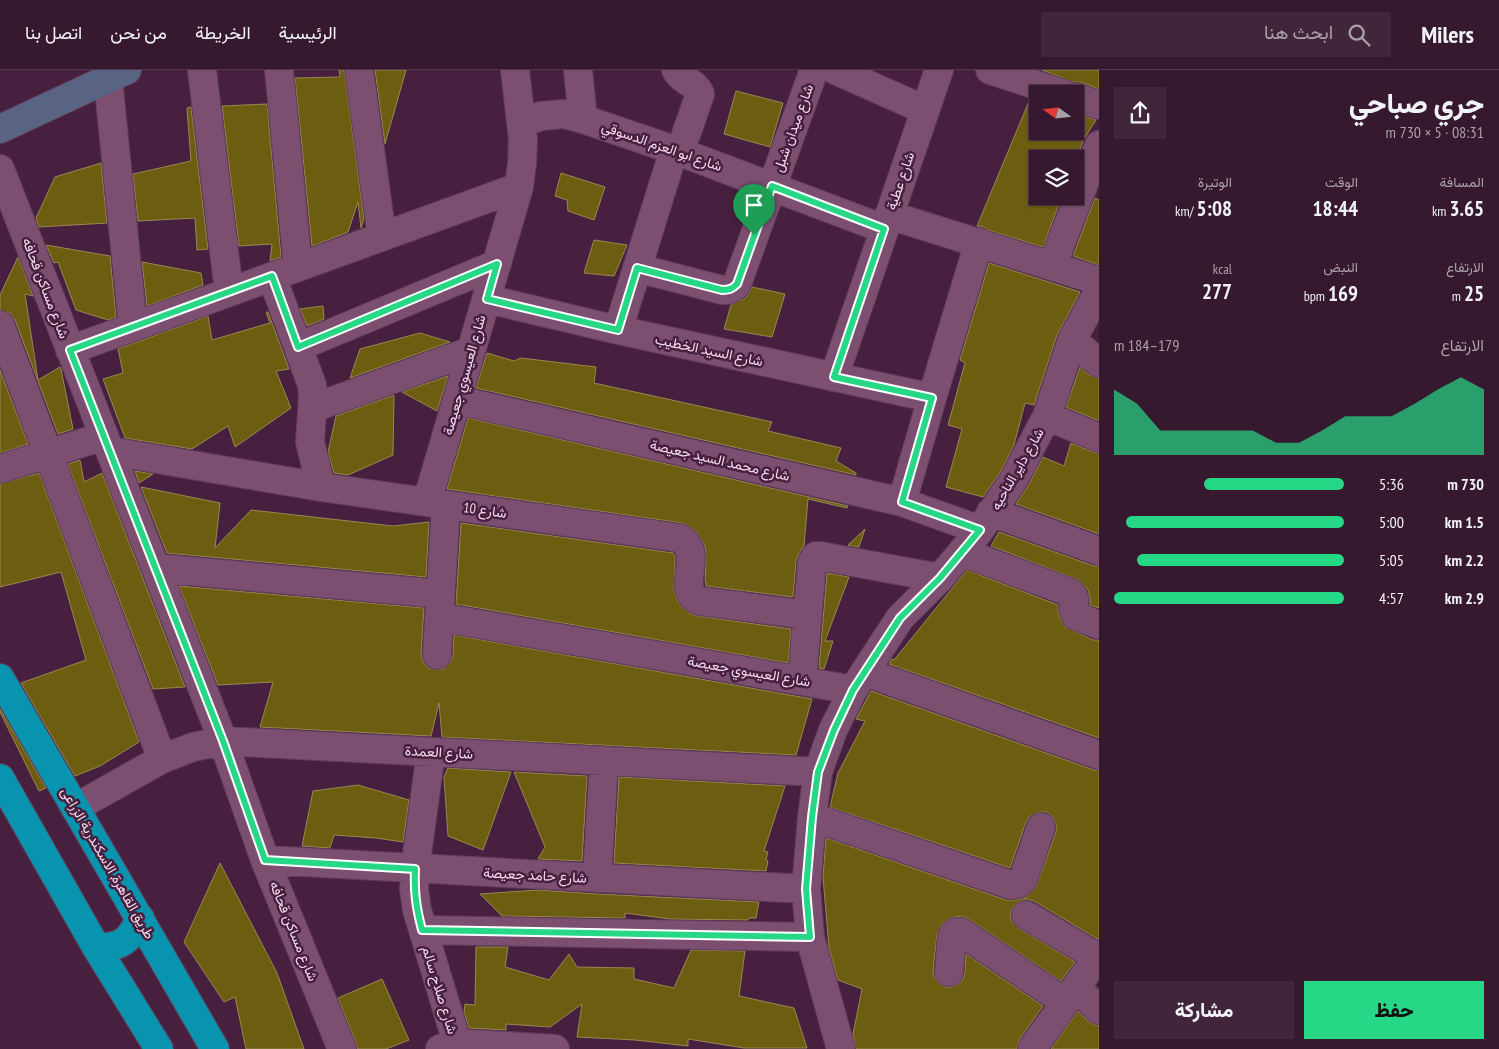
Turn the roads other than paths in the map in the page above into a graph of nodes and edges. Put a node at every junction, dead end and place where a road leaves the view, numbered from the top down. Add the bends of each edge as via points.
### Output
1 (202, 70) edge
2 (279, 70) edge
3 (359, 70) edge
4 (515, 70) edge
5 (578, 70) edge
6 (676, 70) edge
7 (814, 70) edge
8 (835, 70) edge
9 (939, 70) edge
10 (990, 70) edge
11 (118, 74) edge
12 (1036, 85) edge
13 (1084, 101) edge
14 (1099, 105) edge
15 (925, 110) junction
16 (583, 119) junction
17 (521, 124) junction
18 (0, 129) edge
19 (1099, 145) edge
20 (677, 151) junction
21 (0, 169) edge
22 (772, 186) junction
23 (519, 187) junction
24 (886, 222) junction
25 (382, 236) junction
26 (979, 242) junction
27 (497, 264) junction
28 (1052, 266) junction
29 (298, 267) junction
30 (637, 268) junction
31 (272, 276) junction
32 (1099, 281) edge
33 (1099, 290) edge
34 (229, 292) junction
35 (487, 299) junction
36 (0, 325) edge
37 (133, 327) junction
38 (618, 330) junction
39 (1072, 340) junction
40 (298, 347) junction
41 (70, 350) junction
42 (471, 351) junction
43 (1099, 362) edge
44 (834, 377) junction
45 (932, 398) junction
46 (457, 400) junction
47 (313, 408) junction
48 (1047, 416) junction
49 (1099, 438) edge
50 (107, 444) junction
51 (48, 454) junction
52 (0, 469) edge
53 (321, 487) junction
54 (902, 502) junction
55 (437, 504) junction
56 (986, 521) junction
57 (1099, 550) edge
58 (962, 552) junction
59 (156, 568) junction
60 (940, 578) junction
61 (440, 606) junction
62 (808, 615) junction
63 (1099, 625) edge
64 (436, 654) dead end
65 (0, 678) edge
66 (802, 680) junction
67 (859, 681) junction
68 (223, 741) junction
69 (431, 752) junction
70 (1099, 755) edge
71 (162, 759) junction
72 (604, 761) junction
73 (818, 772) junction
74 (0, 778) edge
75 (75, 808) junction
76 (812, 817) junction
77 (1041, 827) dead end
78 (265, 860) junction
79 (415, 869) junction
80 (596, 878) junction
81 (806, 889) junction
82 (1026, 915) dead end
83 (140, 918) junction
84 (422, 930) junction
85 (810, 937) junction
86 (96, 947) junction
87 (1098, 956) edge
88 (949, 972) dead end
89 (1070, 994) junction
90 (1099, 1010) edge
91 (451, 1047) edge
92 (159, 1049) edge
93 (215, 1049) edge
94 (342, 1049) edge
95 (555, 1049) edge
96 (840, 1049) edge
97 (1032, 1049) edge

1 - 34 street
2 - 29 street
3 - 25 street
4 - 17 street, شارع العيسوي جعيصة
5 - 16 street
6 - 20 street via 683,79 695,85 700,94
7 - 22 street, شارع ميدان شبل
8 - 15 street
9 - 15 street, شارع عطية
10 - 12 street
11 - 18 main road
11 - 37 street
13 - 14 street
15 - 24 street, شارع عطية
16 - 17 street, شارع ابو العزم الدسوقي via 563,114 541,116
16 - 20 street, شارع ابو العزم الدسوقي
17 - 23 street, شارع العيسوي جعيصة via 523,140
19 - 28 street
20 - 22 street, شارع ابو العزم الدسوقي
20 - 30 street
21 - 41 street, شارع مساكن قحافه
22 - 24 street, شارع ابو العزم الدسوقي
22 - 30 street, شارع ميدان شبل via 733,288 722,290
23 - 25 street
23 - 27 street, شارع العيسوي جعيصة
24 - 26 street, شارع ابو العزم الدسوقي
24 - 44 street, شارع عطية
25 - 29 street
26 - 28 street, شارع ابو العزم الدسوقي
26 - 45 street
27 - 35 street, شارع العيسوي جعيصة
27 - 40 street
28 - 32 street, شارع ابو العزم الدسوقي
29 - 31 street
30 - 38 street
31 - 34 street
31 - 40 street
33 - 39 street, شارع داير الناحيه
34 - 37 street
35 - 38 street, شارع السيد الخطيب
35 - 42 street, شارع العيسوي جعيصة
36 - 51 street
37 - 41 street
38 - 44 street, شارع السيد الخطيب
39 - 43 street
39 - 48 street, شارع داير الناحيه
40 - 47 street via 312,385
41 - 50 street, شارع مساكن قحافه
42 - 46 street, شارع العيسوي جعيصة
42 - 47 street
44 - 45 street, شارع السيد الخطيب
45 - 54 street
46 - 54 street, شارع محمد السيد جعيصة
46 - 55 street, شارع العيسوي جعيصة
47 - 53 street via 310,442
48 - 49 street
48 - 56 street, شارع داير الناحيه via 1014,479
50 - 51 street
50 - 53 street, شارع 10
50 - 59 street, شارع مساكن قحافه
51 - 52 street
51 - 71 street
53 - 55 street, شارع 10
54 - 56 street, شارع محمد السيد جعيصة
55 - 61 street, شارع العيسوي جعيصة
55 - 62 street, شارع 10 via 679,538 689,546 691,554 688,586 693,598
56 - 57 street, شارع محمد السيد جعيصة
56 - 58 street, شارع داير الناحيه
58 - 60 street, شارع داير الناحيه
58 - 63 street via 1069,592 1074,598 1076,616
59 - 61 street, شارع العيسوي جعيصة
59 - 68 street, شارع مساكن قحافه
60 - 62 street via 816,556 812,562
60 - 67 street, شارع داير الناحيه via 900,618
61 - 64 street, شارع العيسوي جعيصة
61 - 66 street, شارع العيسوي جعيصة
62 - 66 street
65 - 75 highway, طريق القاهرة, الاسكندرية الزراعى
66 - 67 street, شارع العيسوي جعيصة
67 - 70 street, شارع العيسوي جعيصة
67 - 73 street, شارع داير الناحيه via 834,730
68 - 69 street, شارع العمدة
68 - 71 street, شارع العمدة via 193,747
68 - 78 street, شارع مساكن قحافه
69 - 72 street, شارع العمدة
69 - 79 street, شارع صلاح سالم
71 - 75 street, شارع العمدة
72 - 73 street, شارع العمدة
72 - 80 street
73 - 76 street, شارع داير الناحيه
74 - 86 highway
75 - 83 highway, طريق القاهرة, الاسكندرية الزراعى
76 - 77 street via 1016,885 1021,883
76 - 81 street, شارع داير الناحيه
78 - 79 street, شارع حامد جعيصة
78 - 94 street, شارع مساكن قحافه
79 - 80 street, شارع حامد جعيصة
79 - 84 street, شارع صلاح سالم via 416,910
80 - 81 street, شارع حامد جعيصة
81 - 85 street, شارع داير الناحيه
82 - 87 street
83 - 86 highway via 134,932 124,942 110,948
83 - 93 highway, طريق القاهرة, الاسكندرية الزراعى
84 - 85 street
84 - 91 street, شارع صلاح سالم
85 - 96 street, شارع داير الناحيه
86 - 92 highway
87 - 89 street
88 - 89 street via 952,936 960,932
89 - 90 street
89 - 97 street
91 - 95 street

